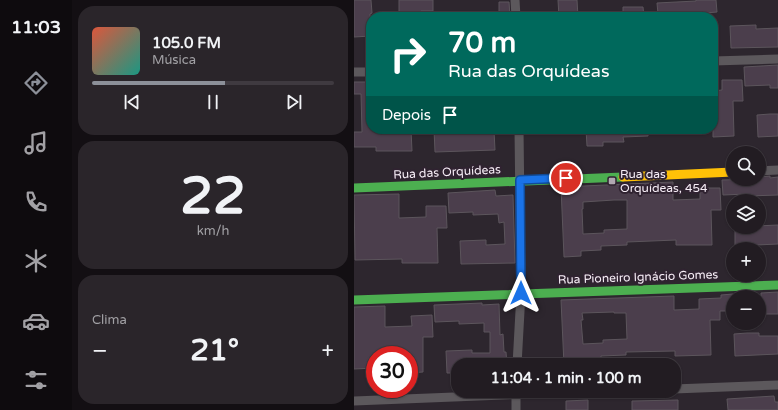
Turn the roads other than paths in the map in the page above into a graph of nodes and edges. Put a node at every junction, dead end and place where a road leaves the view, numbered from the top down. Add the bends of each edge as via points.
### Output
1 (515, 0) edge
2 (516, 12) edge
3 (778, 59) edge
4 (718, 60) edge
5 (354, 72) edge
6 (366, 72) edge
7 (519, 134) edge
8 (778, 170) edge
9 (766, 171) edge
10 (726, 172) edge
11 (520, 180) junction
12 (354, 188) edge
13 (778, 285) edge
14 (521, 293) junction
15 (354, 300) edge
16 (517, 358) edge
17 (778, 385) edge
18 (681, 389) edge
19 (451, 396) edge
20 (516, 398) edge
21 (354, 401) edge
22 (516, 410) edge

1 - 2 street
3 - 4 street
5 - 6 street
7 - 11 street
8 - 9 street
10 - 11 street, Rua das Orquídeas
11 - 12 street, Rua das Orquídeas
11 - 14 street
13 - 14 street, Rua Pioneiro Ignácio Gomes
14 - 15 street, Rua Pioneiro Ignácio Gomes
14 - 16 street
17 - 18 street
19 - 21 street
20 - 22 street

